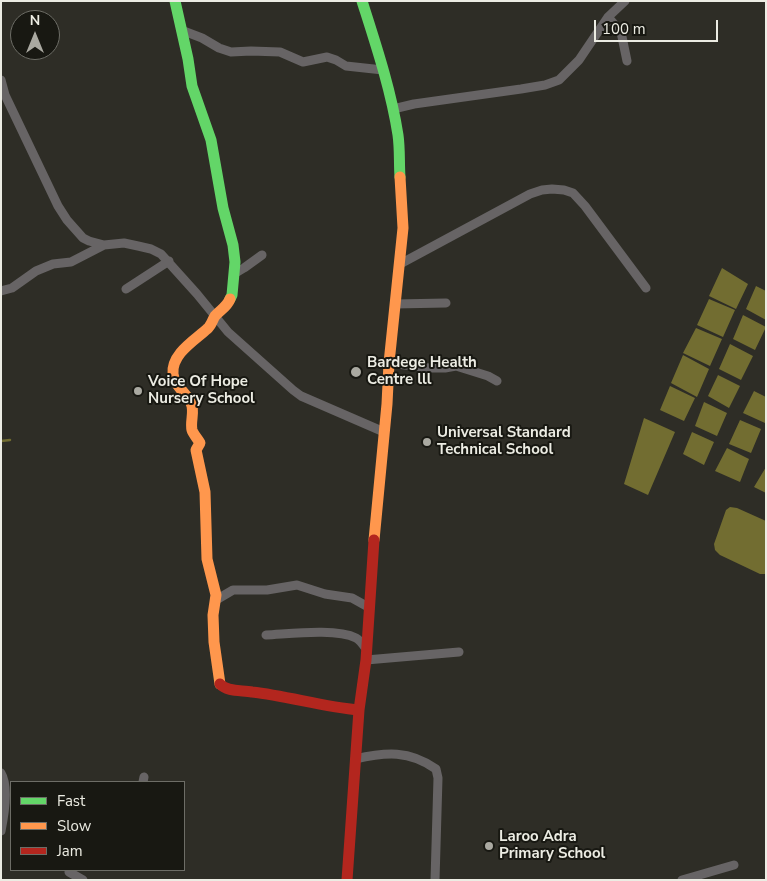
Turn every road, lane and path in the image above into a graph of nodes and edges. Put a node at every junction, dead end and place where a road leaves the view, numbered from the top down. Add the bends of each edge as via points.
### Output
1 (175, 1) edge
2 (362, 1) edge
3 (625, 1) edge
4 (608, 17) junction
5 (181, 30) junction
6 (627, 61) dead end
7 (383, 70) junction
8 (1, 80) edge
9 (393, 109) junction
10 (104, 245) junction
11 (262, 255) dead end
12 (169, 261) junction
13 (400, 264) junction
14 (234, 274) junction
15 (646, 288) dead end
16 (126, 289) dead end
17 (1, 291) edge
18 (395, 304) junction
19 (446, 304) dead end
20 (214, 316) junction
21 (389, 362) junction
22 (498, 381) dead end
23 (384, 432) junction
24 (216, 600) junction
25 (370, 608) junction
26 (266, 635) dead end
27 (459, 652) dead end
28 (366, 655) junction
29 (359, 710) junction
30 (356, 759) junction
31 (1, 773) edge
32 (1, 831) edge
33 (734, 865) dead end
34 (68, 874) edge
35 (83, 880) edge
36 (347, 880) edge
37 (435, 880) edge
38 (682, 880) edge

1 - 5 street
2 - 7 street
3 - 4 street
4 - 6 street via 621,32
4 - 9 street via 579,60 559,80
5 - 7 street via 231,52 280,52 303,62 327,57 346,66
5 - 14 street via 192,86 211,140 233,245
7 - 9 street
8 - 10 street via 5,96 58,206 84,238
9 - 13 street via 398,137 402,220
10 - 12 street via 124,243 151,249
10 - 17 street via 70,262 36,271 12,288
11 - 14 street
12 - 16 street
12 - 20 street
13 - 15 street via 530,194 542,190 564,190 573,193 585,206
13 - 18 street
14 - 20 street via 228,304
18 - 19 street
18 - 21 street
20 - 23 street via 293,390
20 - 24 street via 211,326 174,362 173,375 192,405 192,430 200,443 196,450 205,492 207,559
21 - 22 street via 429,368 456,366
21 - 23 street
23 - 25 street
24 - 25 street via 233,590 267,590 297,585 352,598
24 - 29 street via 214,642 222,687
25 - 28 street
26 - 28 street via 318,632 357,638
27 - 28 street
28 - 29 street
29 - 30 street
30 - 36 street
30 - 37 street via 380,753 400,754 436,770
31 - 32 street via 5,799
33 - 38 street
34 - 35 street

